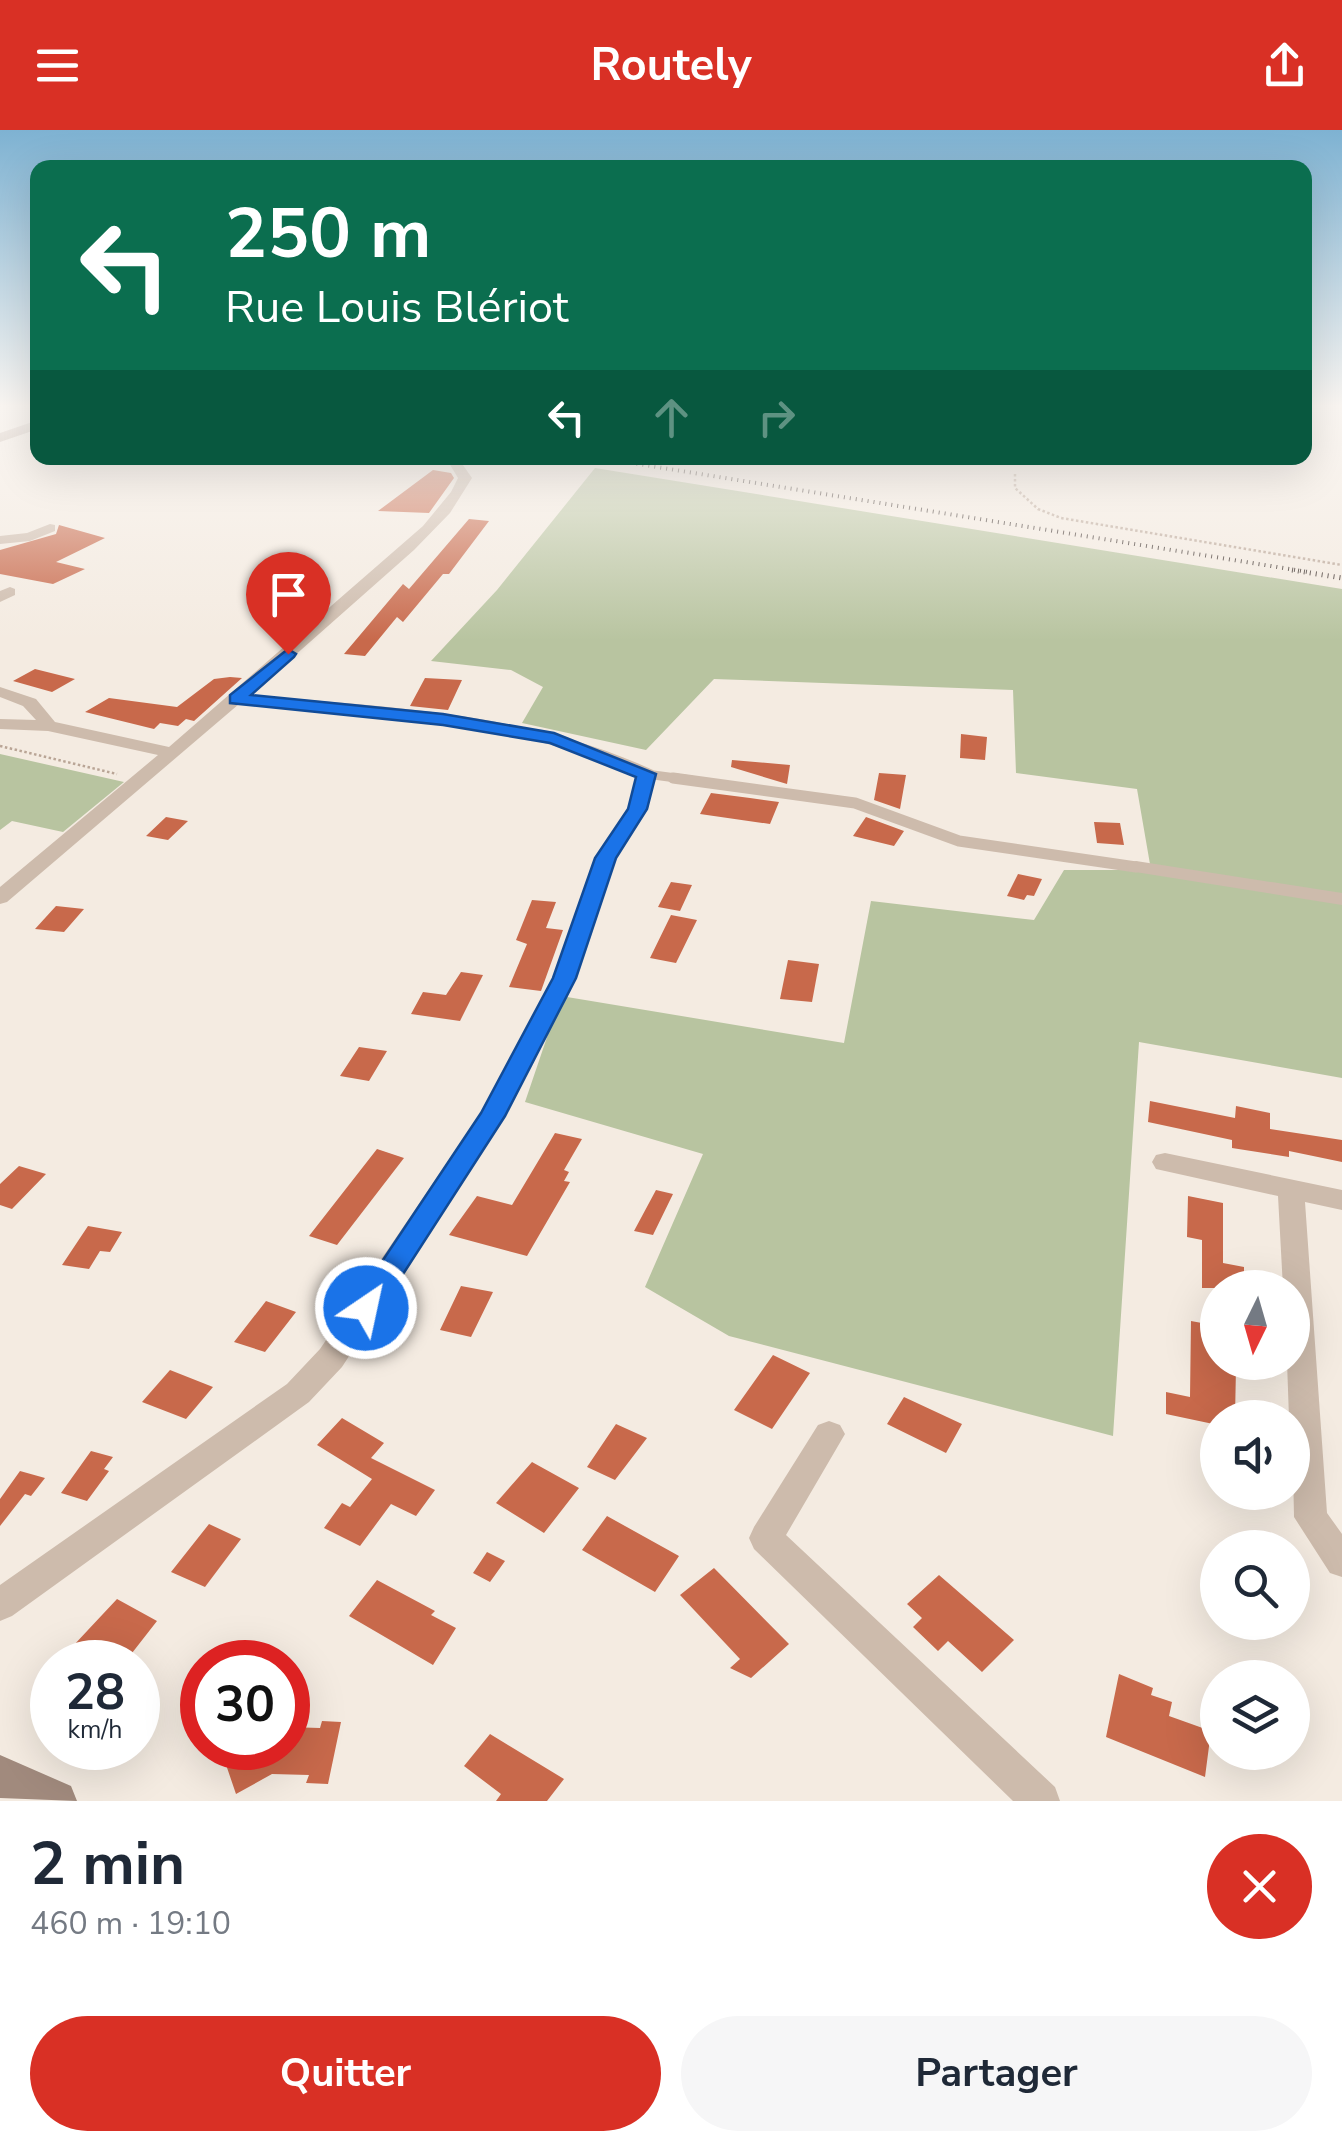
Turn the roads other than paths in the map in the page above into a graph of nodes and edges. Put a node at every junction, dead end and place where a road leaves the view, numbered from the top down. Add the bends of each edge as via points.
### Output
1 (464, 485) edge
2 (50, 528) dead end
3 (0, 540) edge
4 (0, 692) edge
5 (236, 699) junction
6 (0, 724) edge
7 (48, 726) junction
8 (173, 754) junction
9 (646, 774) junction
10 (1136, 867) joint
11 (0, 898) edge
12 (1342, 899) edge
13 (1166, 1162) dead end
14 (1290, 1189) junction
15 (1342, 1200) edge
16 (829, 1434) dead end
17 (1342, 1562) edge
18 (0, 1605) edge
19 (0, 1776) edge
20 (56, 1801) edge
21 (1041, 1801) edge

1 - 5 street via 428,527
2 - 3 street
4 - 7 street via 41,709
5 - 8 street
5 - 9 street via 443,719 554,738
6 - 7 street
7 - 8 street
8 - 11 street
9 - 10 lane via 855,802 958,842
9 - 18 street via 638,809 605,858 564,978 492,1116 331,1358 298,1393
10 - 12 street
13 - 14 street
14 - 15 street
14 - 17 street via 1311,1518
16 - 21 street via 766,1538
19 - 20 main road

